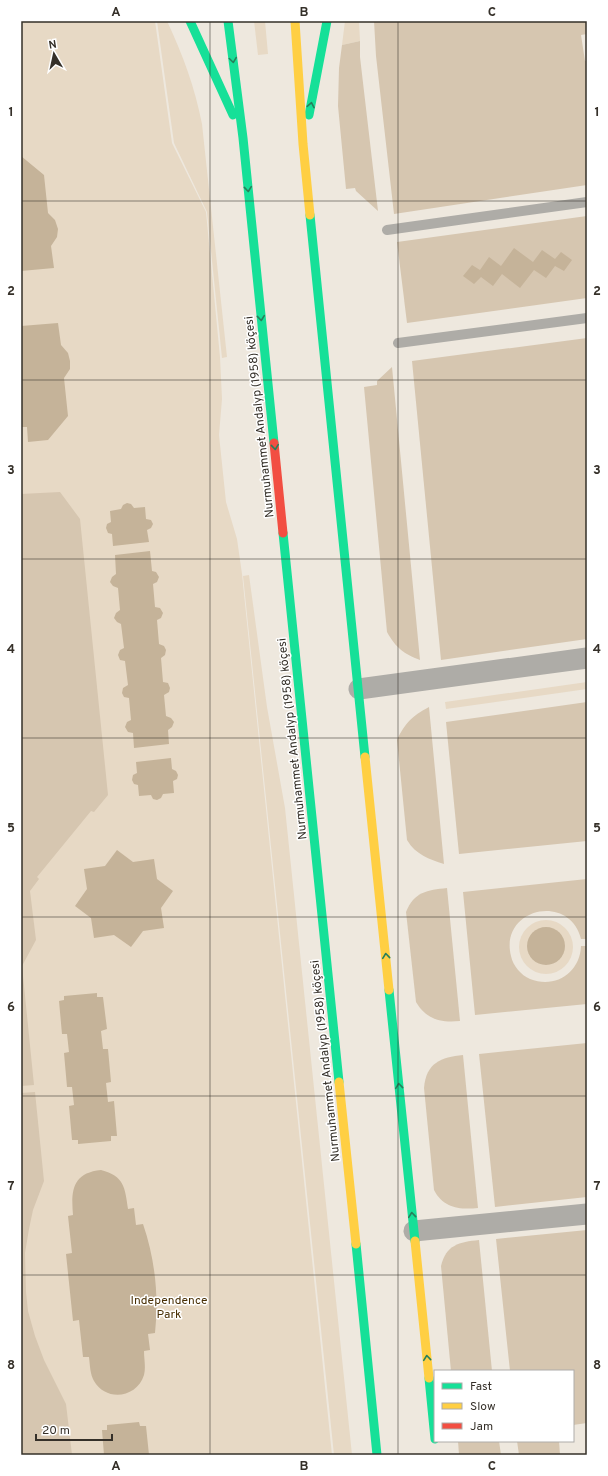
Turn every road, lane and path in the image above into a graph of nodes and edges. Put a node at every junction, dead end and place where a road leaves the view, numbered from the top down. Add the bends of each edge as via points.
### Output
1 (190, 21) edge
2 (228, 21) edge
3 (295, 21) edge
4 (328, 21) edge
5 (243, 138) junction
6 (303, 144) junction
7 (587, 202) edge
8 (387, 230) dead end
9 (587, 318) edge
10 (398, 344) dead end
11 (587, 658) edge
12 (359, 689) junction
13 (587, 1214) edge
14 (414, 1231) junction
15 (434, 1433) edge
16 (377, 1455) edge

1 - 5 main road
2 -> 5 main road, Nurmuhammet Andalyp (1958) köçesi
3 - 6 main road
6 -> 4 main road
5 -> 16 main road, Nurmuhammet Andalyp (1958) köçesi
6 - 12 main road
7 - 8 lane
9 - 10 lane
11 - 12 street
14 -> 12 main road
13 - 14 street
15 -> 14 main road

